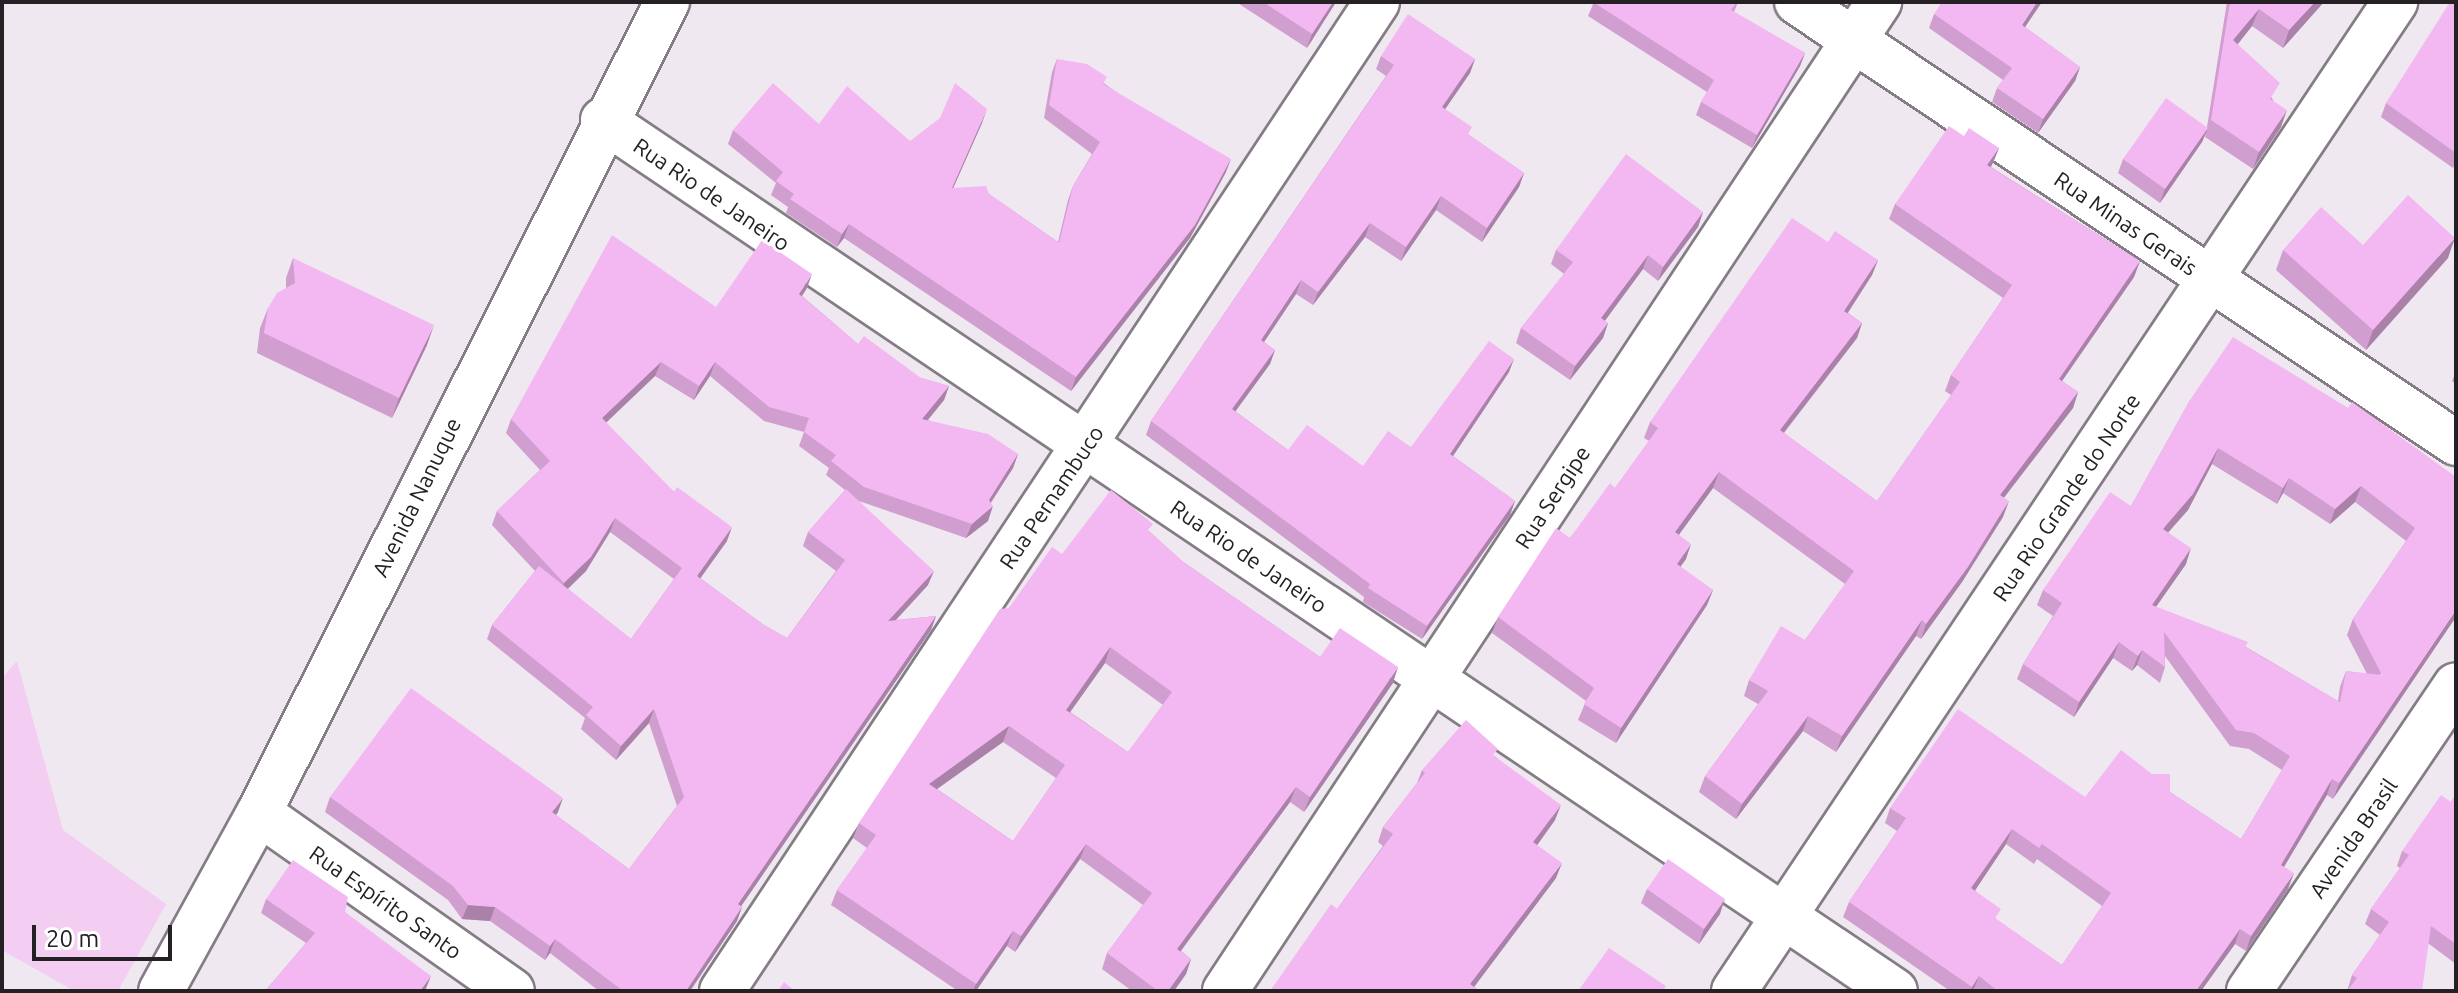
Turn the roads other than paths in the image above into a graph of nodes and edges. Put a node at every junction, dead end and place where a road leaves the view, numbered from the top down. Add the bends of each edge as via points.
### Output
1 (667, 2) edge
2 (1377, 2) edge
3 (1797, 2) edge
4 (1879, 2) edge
5 (2395, 2) edge
6 (1854, 40) junction
7 (603, 120) junction
8 (2212, 281) junction
9 (2456, 443) edge
10 (1085, 446) junction
11 (1432, 678) junction
12 (2456, 685) edge
13 (259, 813) junction
14 (1783, 916) junction
15 (161, 991) edge
16 (512, 991) edge
17 (722, 991) edge
18 (1225, 991) edge
19 (1734, 991) edge
20 (1895, 991) edge
21 (2249, 991) edge

1 - 7 street, Avenida Nanuque
2 - 10 street, Rua Pernambuco
3 - 6 street, Rua Minas Gerais
4 - 6 street, Rua Sergipe
5 - 8 street, Rua Rio Grande do Norte
6 - 8 street, Rua Minas Gerais
6 - 11 street, Rua Sergipe
7 - 10 street, Rua Rio de Janeiro
7 - 13 street, Avenida Nanuque
8 - 9 street, Rua Minas Gerais
8 - 14 street, Rua Rio Grande do Norte
10 - 11 street, Rua Rio de Janeiro
10 - 17 street, Rua Pernambuco
11 - 14 street, Rua Rio de Janeiro
11 - 18 street, Rua Sergipe
12 - 21 street, Avenida Brasil
13 - 15 street, Avenida Nanuque
13 - 16 street, Rua Espírito Santo
14 - 19 street, Rua Rio Grande do Norte
14 - 20 street, Rua Rio de Janeiro

